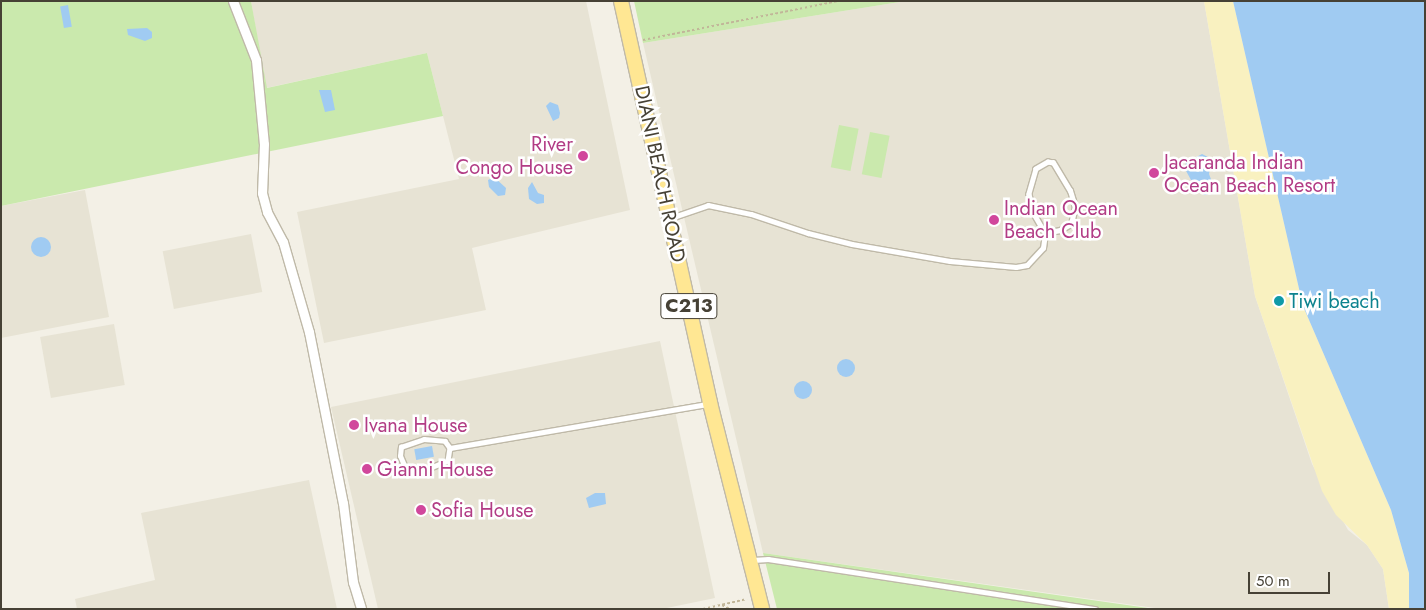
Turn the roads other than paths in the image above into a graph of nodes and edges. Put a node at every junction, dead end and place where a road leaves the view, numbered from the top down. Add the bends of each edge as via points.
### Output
1 (233, 1) edge
2 (621, 1) edge
3 (669, 218) junction
4 (1045, 233) junction
5 (710, 403) junction
6 (450, 448) junction
7 (752, 560) junction
8 (761, 603) edge
9 (361, 609) edge
10 (1095, 609) edge

1 - 9 street via 244,22 256,60 264,144 262,193 267,212 283,242 309,332 342,503 353,582
2 - 3 main road, DIANI BEACH ROAD / C213
3 - 4 lane via 708,205 752,214 852,244 950,261 1016,267 1027,265 1043,248
3 - 5 main road, DIANI BEACH ROAD / C213
4 - 4 lane via 1071,224 1075,207 1053,163 1048,162 1036,168 1029,194 1034,214
5 - 6 lane
5 - 7 main road, DIANI BEACH ROAD / C213
6 - 6 lane via 445,441 424,439 401,447 400,456 406,470 426,470 448,461
7 - 8 main road, DIANI BEACH ROAD / C213
7 - 10 lane via 768,559

